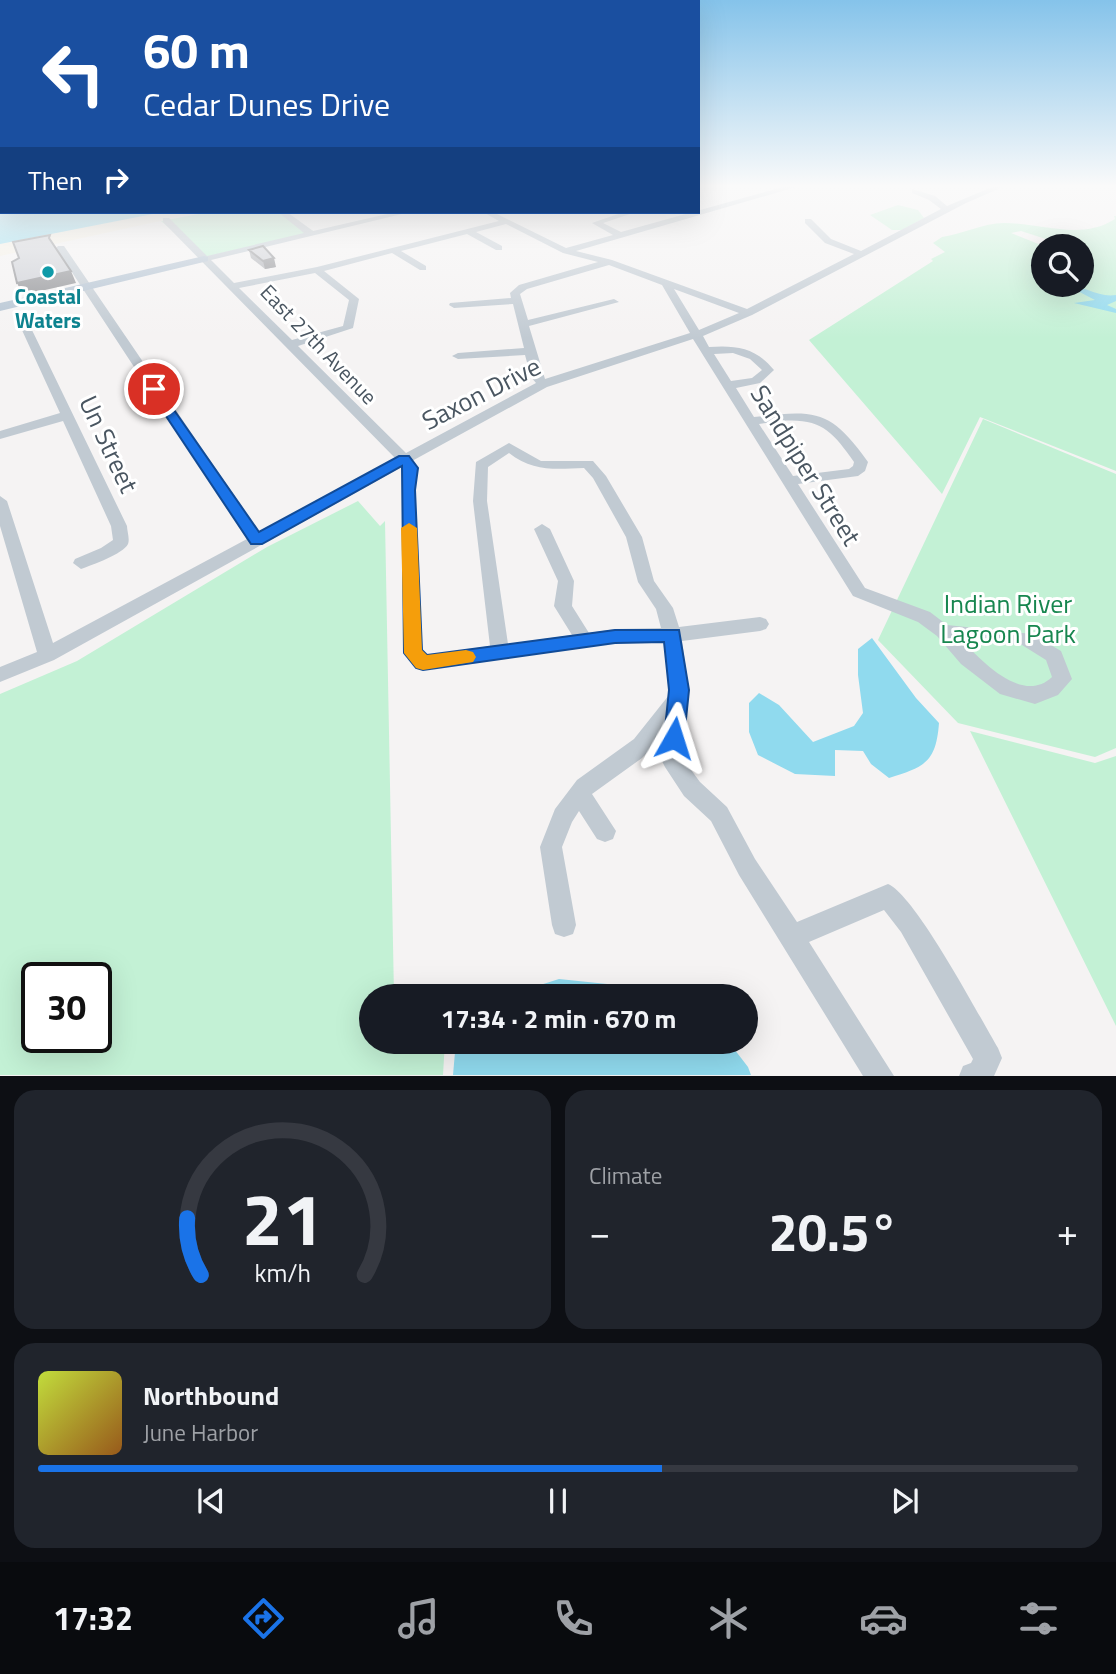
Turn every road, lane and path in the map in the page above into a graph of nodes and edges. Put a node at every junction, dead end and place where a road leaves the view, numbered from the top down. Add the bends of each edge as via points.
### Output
1 (183, 237) edge
2 (297, 237) edge
3 (443, 237) edge
4 (479, 237) edge
5 (537, 237) edge
6 (616, 237) edge
7 (824, 237) edge
8 (893, 237) edge
9 (61, 248) dead end
10 (499, 248) dead end
11 (393, 250) junction
12 (566, 251) junction
13 (861, 254) junction
14 (204, 258) junction
15 (608, 262) junction
16 (423, 268) dead end
17 (317, 270) junction
18 (665, 282) junction
19 (88, 286) junction
20 (235, 286) junction
21 (516, 301) junction
22 (614, 302) dead end
23 (454, 305) dead end
24 (0, 307) edge
25 (748, 313) junction
26 (522, 325) junction
27 (26, 328) dead end
28 (698, 334) junction
29 (291, 344) junction
30 (529, 351) junction
31 (706, 351) junction
32 (458, 356) dead end
33 (543, 384) junction
34 (727, 385) junction
35 (68, 415) junction
36 (749, 421) junction
37 (0, 435) edge
38 (404, 458) junction
39 (788, 481) junction
40 (0, 501) edge
41 (542, 529) dead end
42 (256, 540) junction
43 (81, 562) dead end
44 (760, 624) dead end
45 (943, 631) junction
46 (672, 635) junction
47 (585, 642) junction
48 (500, 653) junction
49 (47, 655) junction
50 (0, 675) edge
51 (679, 690) junction
52 (579, 793) junction
53 (605, 831) dead end
54 (564, 925) dead end
55 (792, 937) junction
56 (880, 1076) edge
57 (973, 1076) edge

1 - 14 street, East 27th Avenue
2 - 14 street
3 - 11 street
4 - 10 street
5 - 12 street
6 - 12 street
7 - 13 street
8 - 13 street, Saxon Drive
9 - 19 street
11 - 16 street
11 - 17 street
12 - 15 street
13 - 25 street, Saxon Drive
14 - 19 main road
14 - 20 street, East 27th Avenue
15 - 18 street
15 - 21 street via 523,287 515,293
17 - 20 street
17 - 29 street via 354,299 348,328
18 - 25 street
18 - 28 street, Sandpiper Street
19 - 24 main road
19 - 42 street
20 - 29 street, East 27th Avenue
21 - 23 street
21 - 26 street
22 - 26 street
25 - 28 street, Saxon Drive
26 - 30 street
27 - 35 street, Un Street
28 - 31 street, Sandpiper Street
28 - 33 street, Saxon Drive
29 - 38 street, East 27th Avenue
30 - 32 street
30 - 33 street
31 - 34 street, Sandpiper Street
31 - 34 street via 745,351 768,370 758,381
33 - 38 street, Saxon Drive
34 - 36 street, Sandpiper Street
35 - 37 street
35 - 43 street, Un Street via 119,526 121,542
36 - 39 street, Sandpiper Street
36 - 39 street via 818,419 831,426 861,462 853,472
38 - 42 street, Saxon Drive
38 - 48 street via 410,468 413,653 423,663
39 - 45 street, Sandpiper Street via 859,592 924,617
40 - 49 street
41 - 47 street via 566,581 563,606
42 - 49 street, Saxon Drive
44 - 46 street
45 - 45 street, Sandpiper Street via 1026,639 1054,656 1062,679 1035,696 1007,688 968,659
46 - 47 street via 615,636
46 - 48 street via 664,608 646,582 634,537 599,475 588,464 540,467 509,447 481,466 480,501
46 - 51 street
47 - 48 street
49 - 50 street, Saxon Drive
51 - 52 street via 665,718 630,756 590,780
51 - 55 street via 671,761 719,814
52 - 53 street
52 - 54 street via 563,816 551,847
55 - 56 street
55 - 57 street via 888,896 910,923 988,1058 981,1073

